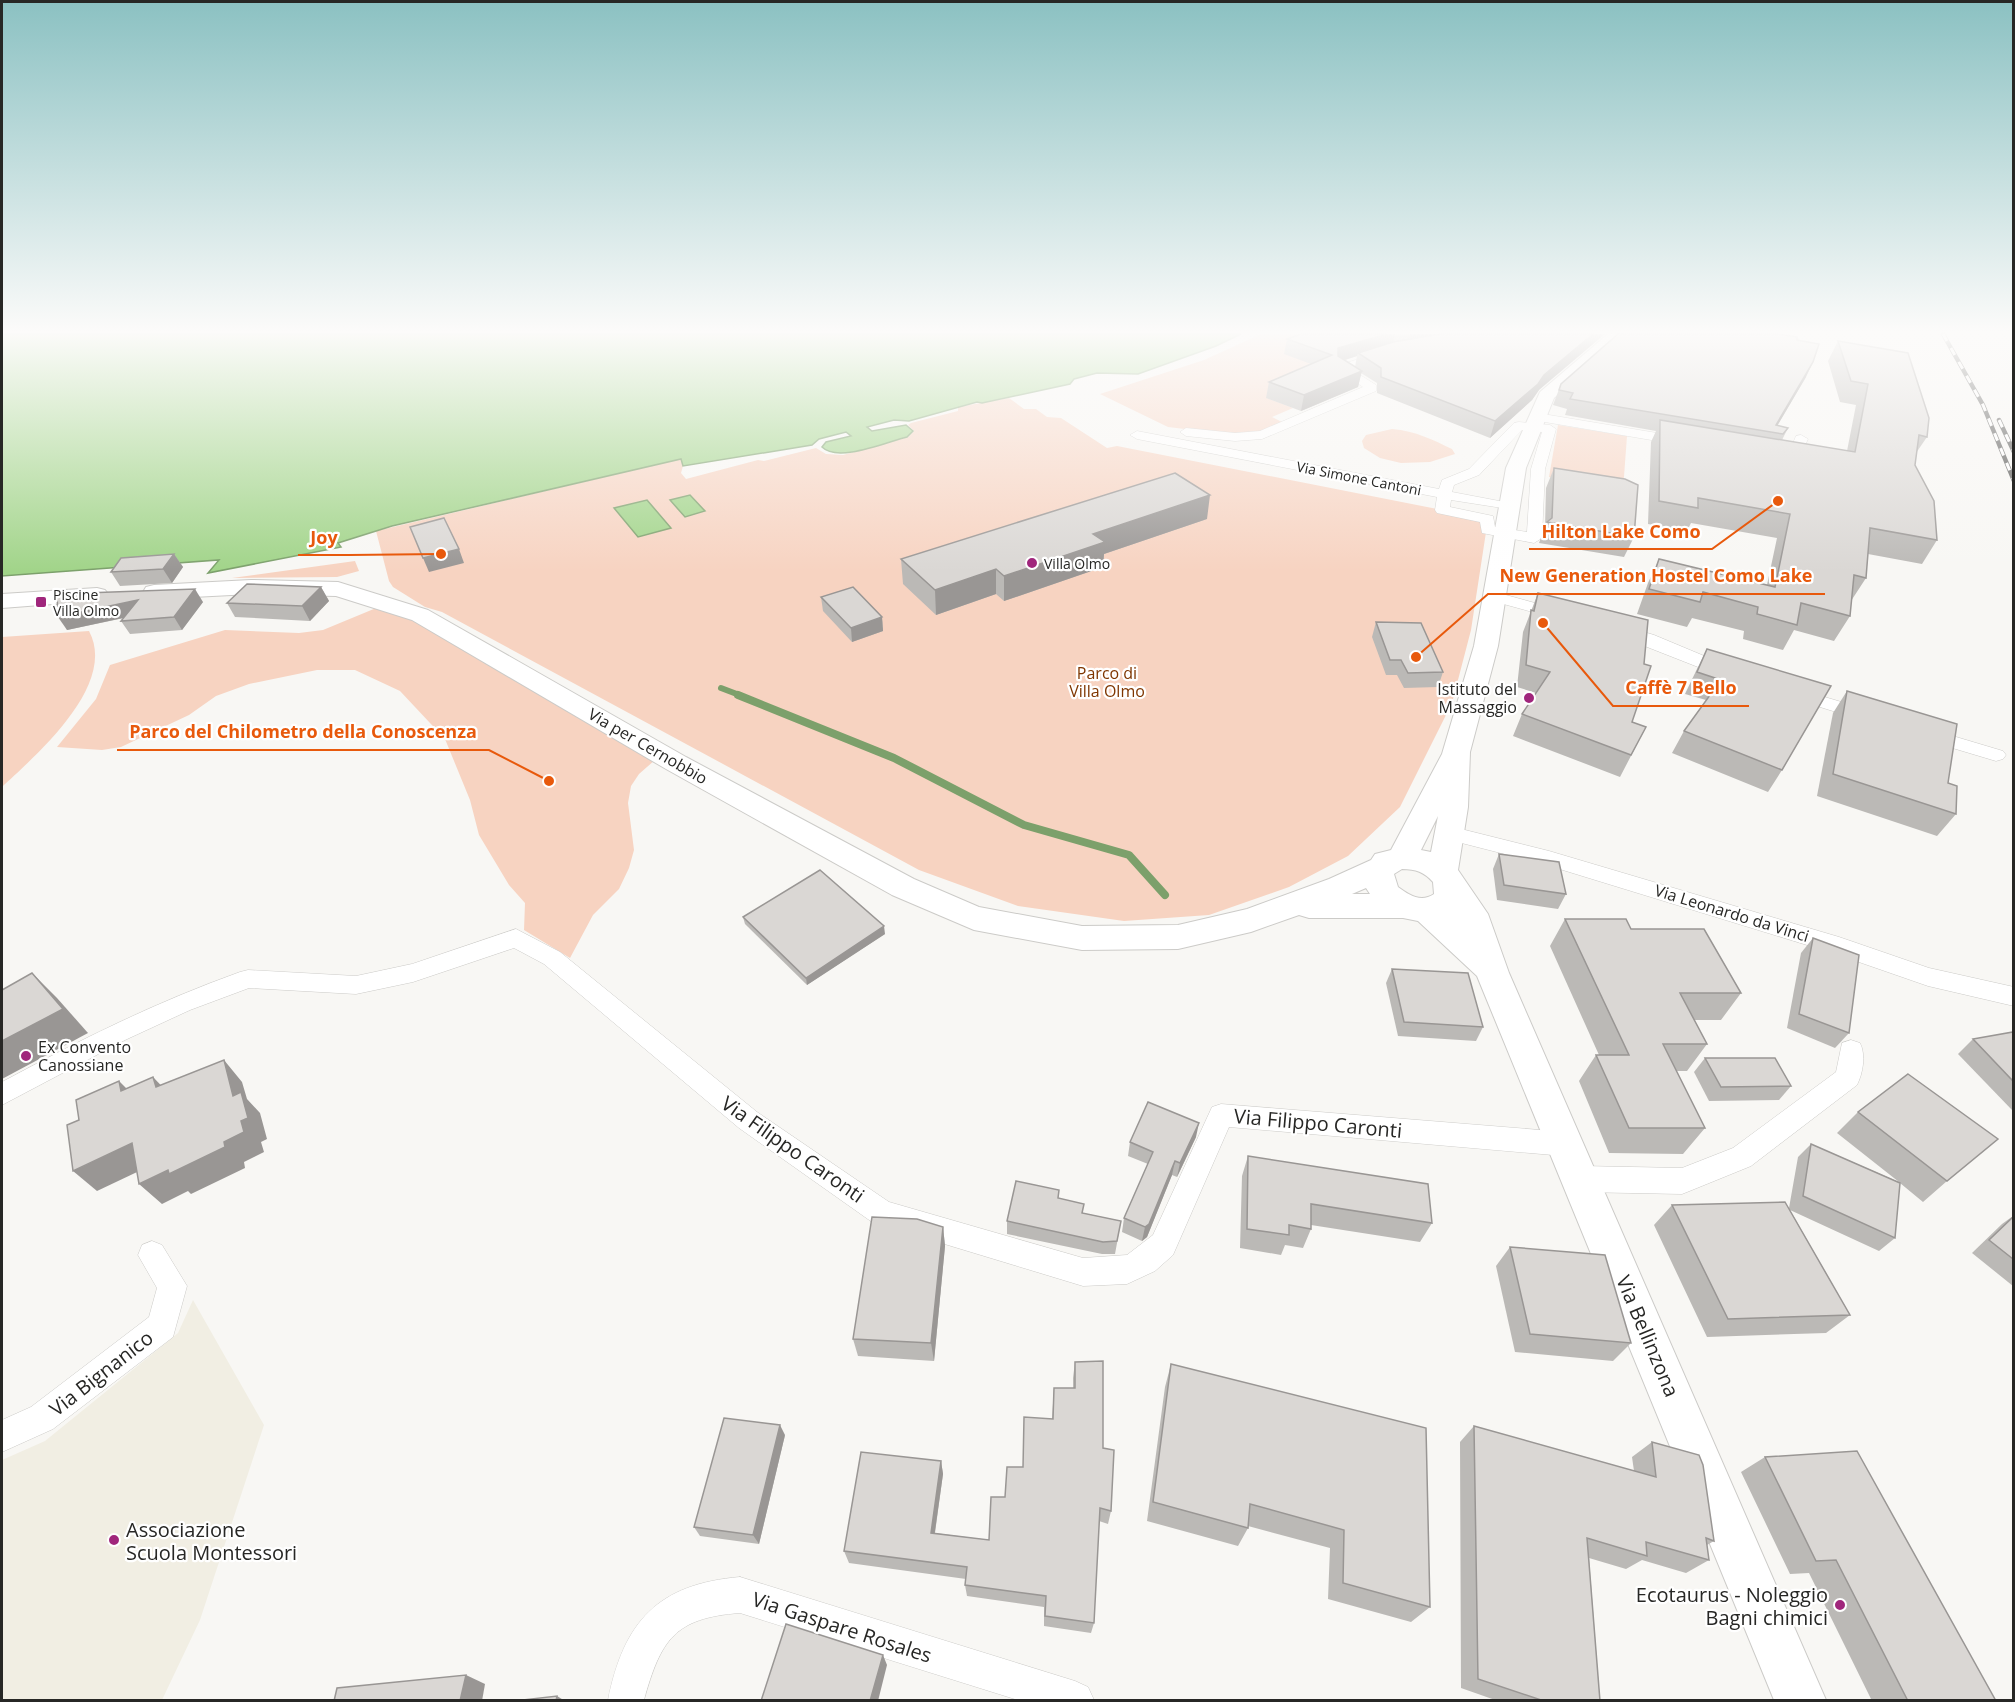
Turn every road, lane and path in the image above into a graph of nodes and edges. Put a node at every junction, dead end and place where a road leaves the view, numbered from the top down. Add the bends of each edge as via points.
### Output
1 (1314, 413) edge
2 (1538, 413) edge
3 (1534, 422) junction
4 (1137, 435) dead end
5 (1161, 439) junction
6 (1801, 439) dead end
7 (1691, 443) edge
8 (1762, 455) edge
9 (1445, 494) junction
10 (1510, 507) junction
11 (1506, 534) junction
12 (1495, 597) junction
13 (2, 601) edge
14 (1571, 617) edge
15 (1603, 625) edge
16 (1746, 678) edge
17 (1780, 688) edge
18 (1882, 720) edge
19 (1905, 727) edge
20 (1456, 752) junction
21 (1996, 755) dead end
22 (1449, 833) junction
23 (1391, 863) junction
24 (1445, 876) junction
25 (1285, 907) junction
26 (1414, 908) junction
27 (1492, 973) junction
28 (2013, 997) edge
29 (1851, 1050) dead end
30 (2, 1094) edge
31 (1573, 1161) junction
32 (152, 1255) dead end
33 (2, 1436) edge
34 (626, 1701) edge
35 (1075, 1701) edge
36 (1800, 1701) edge

1 - 5 street via 1272,432 1243,438 1178,431
2 - 3 main road
3 - 7 street
3 - 9 street via 1519,426 1474,472 1447,483
3 - 10 main road via 1516,468
3 - 11 street via 1550,429 1540,457 1533,538
4 - 5 street, Via Simone Cantoni
5 - 9 street, Via Simone Cantoni
6 - 8 street via 1795,453
9 - 10 street, Via Simone Cantoni
9 - 11 street via 1442,510 1488,519 1487,530
10 - 11 main road
11 - 12 main road
12 - 14 street
12 - 20 main road via 1480,672
13 - 25 main road, Via per Cernobbio via 251,587 327,588 361,595 420,615 696,774 903,887 974,918 1082,938 1178,937 1251,920
15 - 16 street via 1647,636 1701,664
17 - 18 street
19 - 21 street
20 - 22 main road
20 - 23 main road
22 - 24 main road
22 - 28 street, Via Leonardo da Vinci via 1553,860 1839,946 1928,977
23 - 24 main road via 1424,861
23 - 25 main road, Via per Cernobbio
23 - 26 main road via 1377,877 1383,891
24 - 26 main road via 1451,889 1446,902 1437,908
24 - 27 main road, Via Bellinzona via 1472,914
25 - 26 main road, Via per Cernobbio
26 - 27 main road, Via Bellinzona via 1436,916
27 - 31 main road, Via Bellinzona
29 - 31 street via 1848,1077 1742,1157 1682,1181
30 - 31 street, Via Filippo Caronti via 116,1033 248,979 356,985 414,973 516,938 552,958 748,1120 882,1213 1083,1272 1113,1274 1134,1268 1164,1245 1221,1115
31 - 36 main road, Via Bellinzona
32 - 33 street, Via Bignanico via 172,1286 162,1326 42,1418
34 - 35 street, Via Gaspare Rosales via 635,1664 666,1617 694,1601 740,1595

